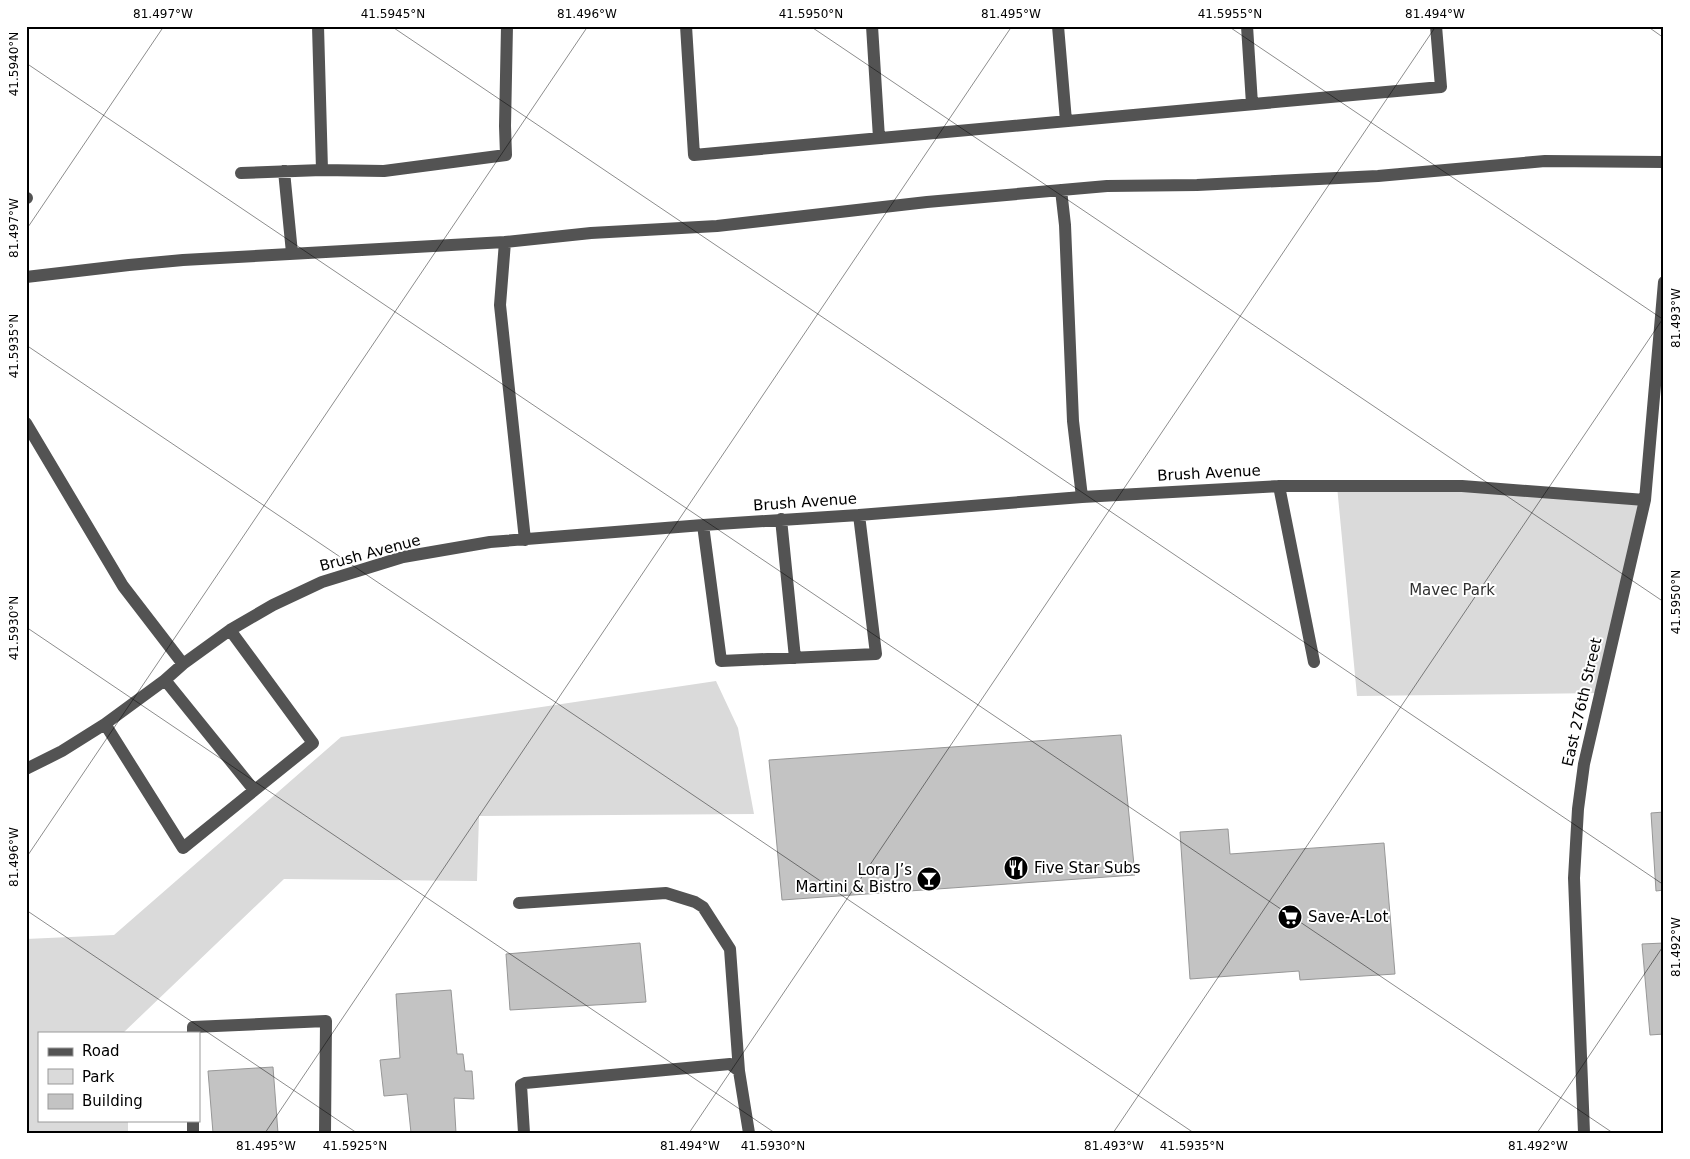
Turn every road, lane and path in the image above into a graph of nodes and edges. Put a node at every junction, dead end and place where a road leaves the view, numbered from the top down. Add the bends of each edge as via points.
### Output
1 (318, 26) edge
2 (507, 26) edge
3 (686, 26) edge
4 (872, 26) edge
5 (1058, 26) edge
6 (1247, 26) edge
7 (1436, 26) edge
8 (1252, 104) junction
9 (1066, 121) junction
10 (879, 138) junction
11 (1664, 162) edge
12 (322, 170) junction
13 (284, 171) junction
14 (241, 173) dead end
15 (1062, 190) junction
16 (505, 242) junction
17 (292, 253) junction
18 (26, 278) edge
19 (1664, 282) edge
20 (26, 423) edge
21 (1279, 486) junction
22 (1082, 497) junction
23 (1645, 500) junction
24 (860, 514) junction
25 (781, 519) junction
26 (704, 524) junction
27 (525, 540) junction
28 (230, 630) junction
29 (795, 658) junction
30 (1314, 662) dead end
31 (183, 664) junction
32 (165, 680) junction
33 (105, 724) junction
34 (26, 769) edge
35 (254, 790) junction
36 (518, 903) dead end
37 (193, 1032) edge
38 (739, 1071) junction
39 (325, 1133) edge
40 (524, 1133) edge
41 (749, 1133) edge
42 (1584, 1133) edge

1 - 12 street
2 - 12 street via 506,155 384,171
3 - 10 street via 694,155
4 - 10 street
5 - 9 street
6 - 8 street
7 - 8 street via 1441,86
8 - 9 street
9 - 10 street
11 - 15 street via 1545,161 1378,176
12 - 13 street
13 - 14 street
13 - 17 street
15 - 16 street via 716,226
15 - 22 street via 1073,421
16 - 17 street
16 - 27 street via 500,305
17 - 18 street via 129,265
19 - 23 street, East 276th Street
20 - 31 street via 123,586
21 - 22 street, Brush Avenue
21 - 23 street, Brush Avenue via 1462,486
21 - 30 street
22 - 24 street, Brush Avenue
23 - 42 street, East 276th Street via 1584,764 1578,809 1574,878
24 - 25 street, Brush Avenue
24 - 29 street via 876,654
25 - 26 street, Brush Avenue
25 - 29 street
26 - 27 street, Brush Avenue
26 - 29 street via 721,661
27 - 28 street, Brush Avenue via 490,542 403,558 322,582
28 - 31 street, Brush Avenue
28 - 35 street via 313,743
31 - 32 street, Brush Avenue
32 - 33 street, Brush Avenue
32 - 35 street
33 - 34 street, Brush Avenue
33 - 35 street via 183,848
36 - 38 street via 666,893 703,907 730,949
37 - 39 street via 193,1027 326,1021
38 - 40 street via 730,1064 525,1083 521,1085
38 - 41 street

